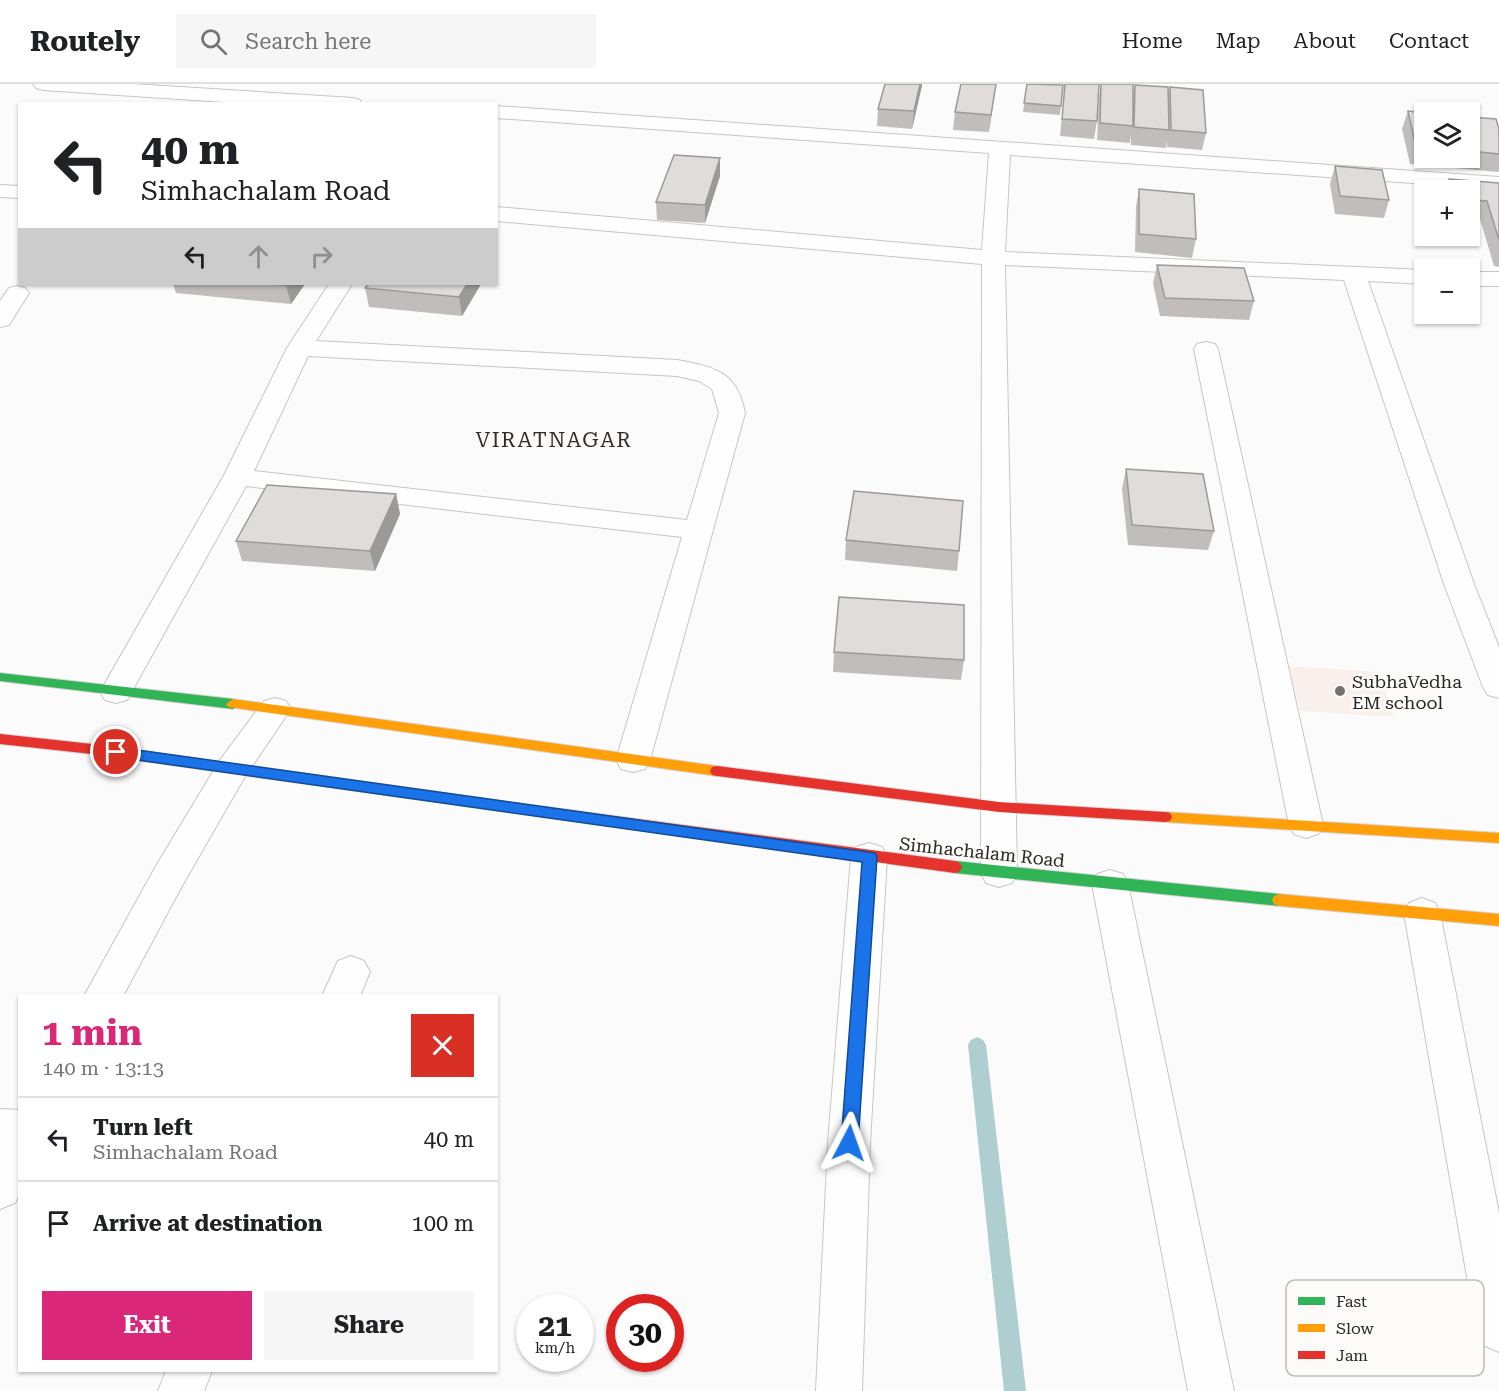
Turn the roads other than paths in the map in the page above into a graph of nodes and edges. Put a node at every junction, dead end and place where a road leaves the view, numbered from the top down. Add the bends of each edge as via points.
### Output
1 (44, 84) edge
2 (322, 102) edge
3 (498, 112) edge
4 (1000, 148) junction
5 (1499, 183) edge
6 (0, 191) edge
7 (18, 192) edge
8 (498, 214) edge
9 (993, 258) junction
10 (1354, 276) junction
11 (1414, 278) edge
12 (1480, 279) edge
13 (1499, 279) edge
14 (339, 285) edge
15 (17, 293) dead end
16 (0, 320) edge
17 (299, 348) junction
18 (1206, 349) dead end
19 (237, 477) junction
20 (698, 530) junction
21 (0, 677) edge
22 (1499, 687) edge
23 (116, 692) junction
24 (275, 709) junction
25 (0, 739) edge
26 (633, 760) junction
27 (232, 769) junction
28 (999, 807) junction
29 (1306, 825) junction
30 (1499, 838) edge
31 (870, 857) junction
32 (999, 873) junction
33 (1110, 884) junction
34 (1422, 913) junction
35 (1499, 920) edge
36 (104, 994) edge
37 (0, 1127) edge
38 (18, 1129) edge
39 (18, 1154) edge
40 (0, 1189) edge
41 (1499, 1329) edge
42 (189, 1372) edge
43 (181, 1391) edge
44 (839, 1391) edge
45 (1211, 1391) edge

1 - 2 street
3 - 4 street
4 - 5 street
4 - 9 street
6 - 7 street
8 - 9 street
9 - 10 street
9 - 28 street
10 - 11 street
10 - 22 street via 1459,584
12 - 13 street
14 - 17 street
15 - 16 street
17 - 19 street
17 - 20 street via 677,368 705,373 722,382 730,395 732,413
18 - 29 street
19 - 20 street
19 - 23 street
20 - 26 street
21 - 23 main road
23 - 24 main road
24 - 26 main road
24 - 27 street
25 - 27 main road, Simhachalam Road
26 - 28 main road
27 - 31 main road, Simhachalam Road
27 - 36 street
28 - 29 main road
28 - 32 street
29 - 30 main road
31 - 32 main road, Simhachalam Road
31 - 44 street via 849,1143
32 - 33 main road, Simhachalam Road
33 - 34 main road, Simhachalam Road
33 - 45 street
34 - 35 main road, Simhachalam Road
34 - 41 street
37 - 38 street
39 - 40 street
42 - 43 street

